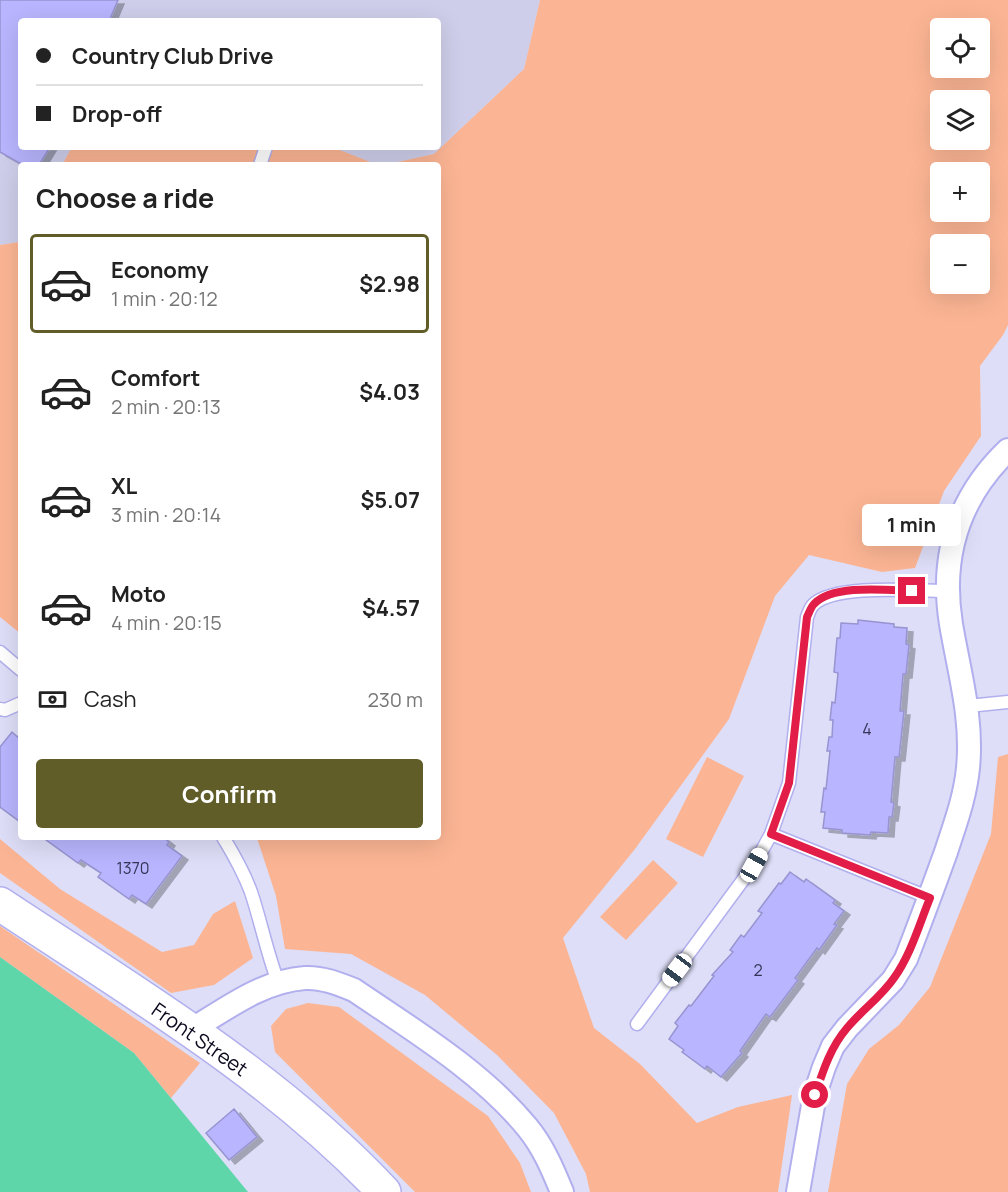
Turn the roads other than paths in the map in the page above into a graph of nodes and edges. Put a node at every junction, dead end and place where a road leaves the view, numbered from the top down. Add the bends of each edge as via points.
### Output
1 (1008, 450) edge
2 (948, 591) junction
3 (0, 652) edge
4 (18, 667) edge
5 (1008, 702) edge
6 (18, 704) edge
7 (968, 706) junction
8 (0, 709) edge
9 (771, 834) junction
10 (225, 840) edge
11 (930, 898) junction
12 (0, 904) edge
13 (278, 982) junction
14 (637, 1024) dead end
15 (191, 1030) junction
16 (384, 1192) edge
17 (562, 1192) edge
18 (798, 1192) edge

1 - 2 street via 982,479 957,526
2 - 7 street
2 - 9 lane via 842,592 813,605 807,617 789,783
3 - 4 lane
5 - 7 lane
6 - 8 lane
7 - 11 street via 968,766 963,802
9 - 11 lane
9 - 14 lane via 748,873
10 - 13 lane via 250,891
11 - 18 street via 897,973 833,1046 815,1095
12 - 15 main road, Front Street
13 - 15 street
13 - 17 street via 306,978 331,981 354,990 479,1078 529,1128
15 - 16 main road, Front Street via 271,1089 347,1154

